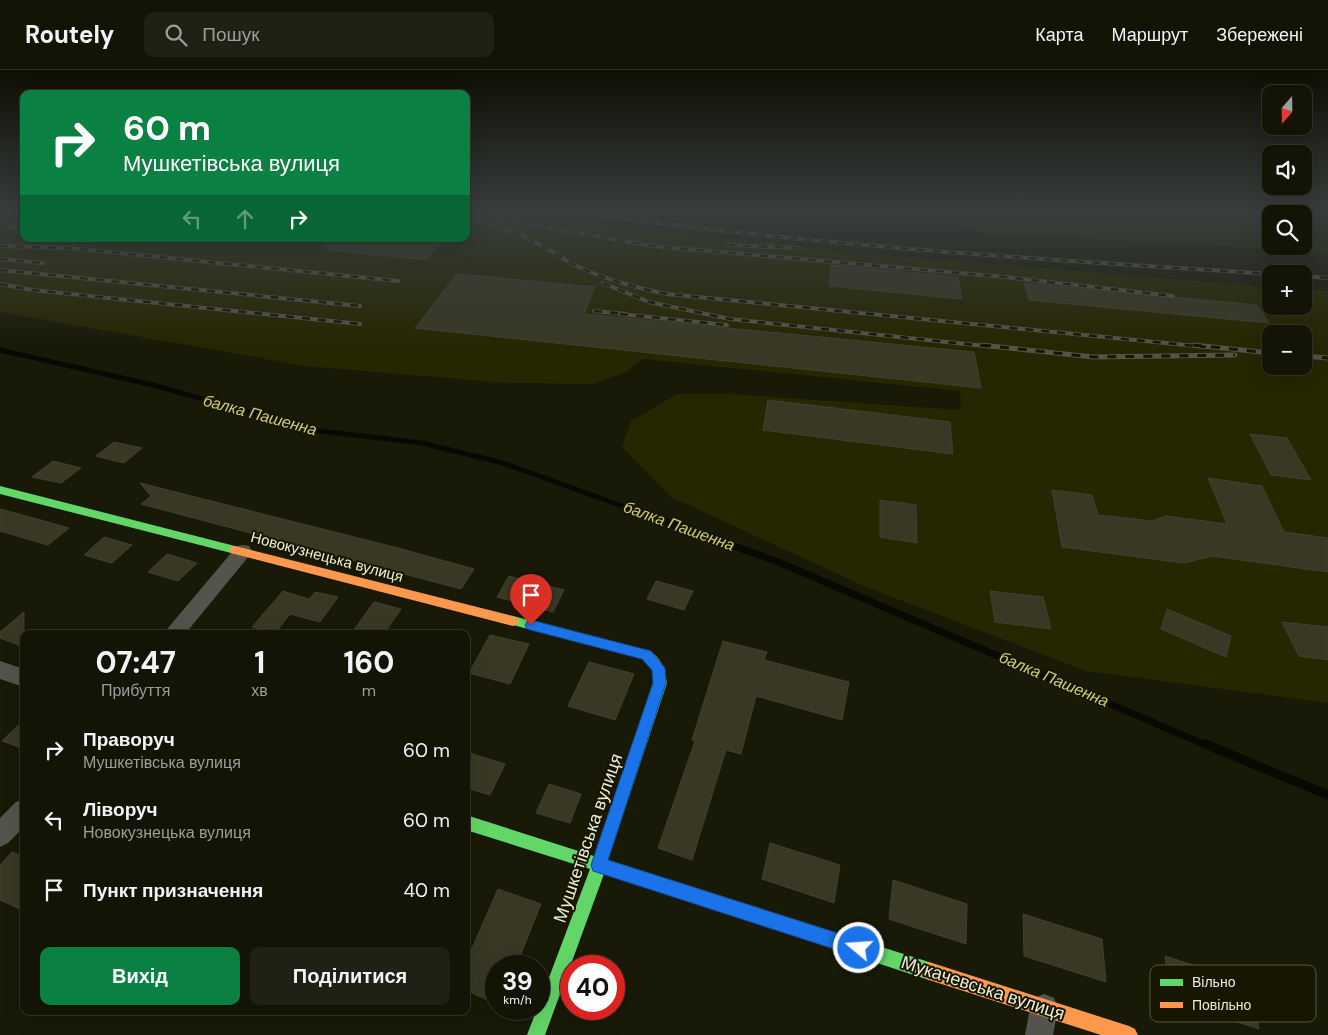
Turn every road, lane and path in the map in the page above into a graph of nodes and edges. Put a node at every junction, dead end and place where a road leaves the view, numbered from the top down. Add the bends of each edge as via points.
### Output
1 (0, 490) edge
2 (243, 551) junction
3 (176, 630) edge
4 (646, 655) joint
5 (0, 670) edge
6 (20, 677) edge
7 (20, 814) edge
8 (470, 823) edge
9 (0, 835) edge
10 (599, 865) junction
11 (1044, 1008) junction
12 (536, 1035) edge
13 (1040, 1035) edge
14 (1129, 1035) edge

1 - 2 street, Новокузнецька вулиця
2 - 3 street
2 - 4 street, Новокузнецька вулиця
4 - 10 street, Мушкетівська вулиця via 658,668 660,683
5 - 6 street
7 - 9 street
8 - 10 street, Мукачевська вулиця
10 - 11 street, Мукачевська вулиця
10 - 12 street, Мушкетівська вулиця
11 - 13 street
11 - 14 street, Мукачевська вулиця

